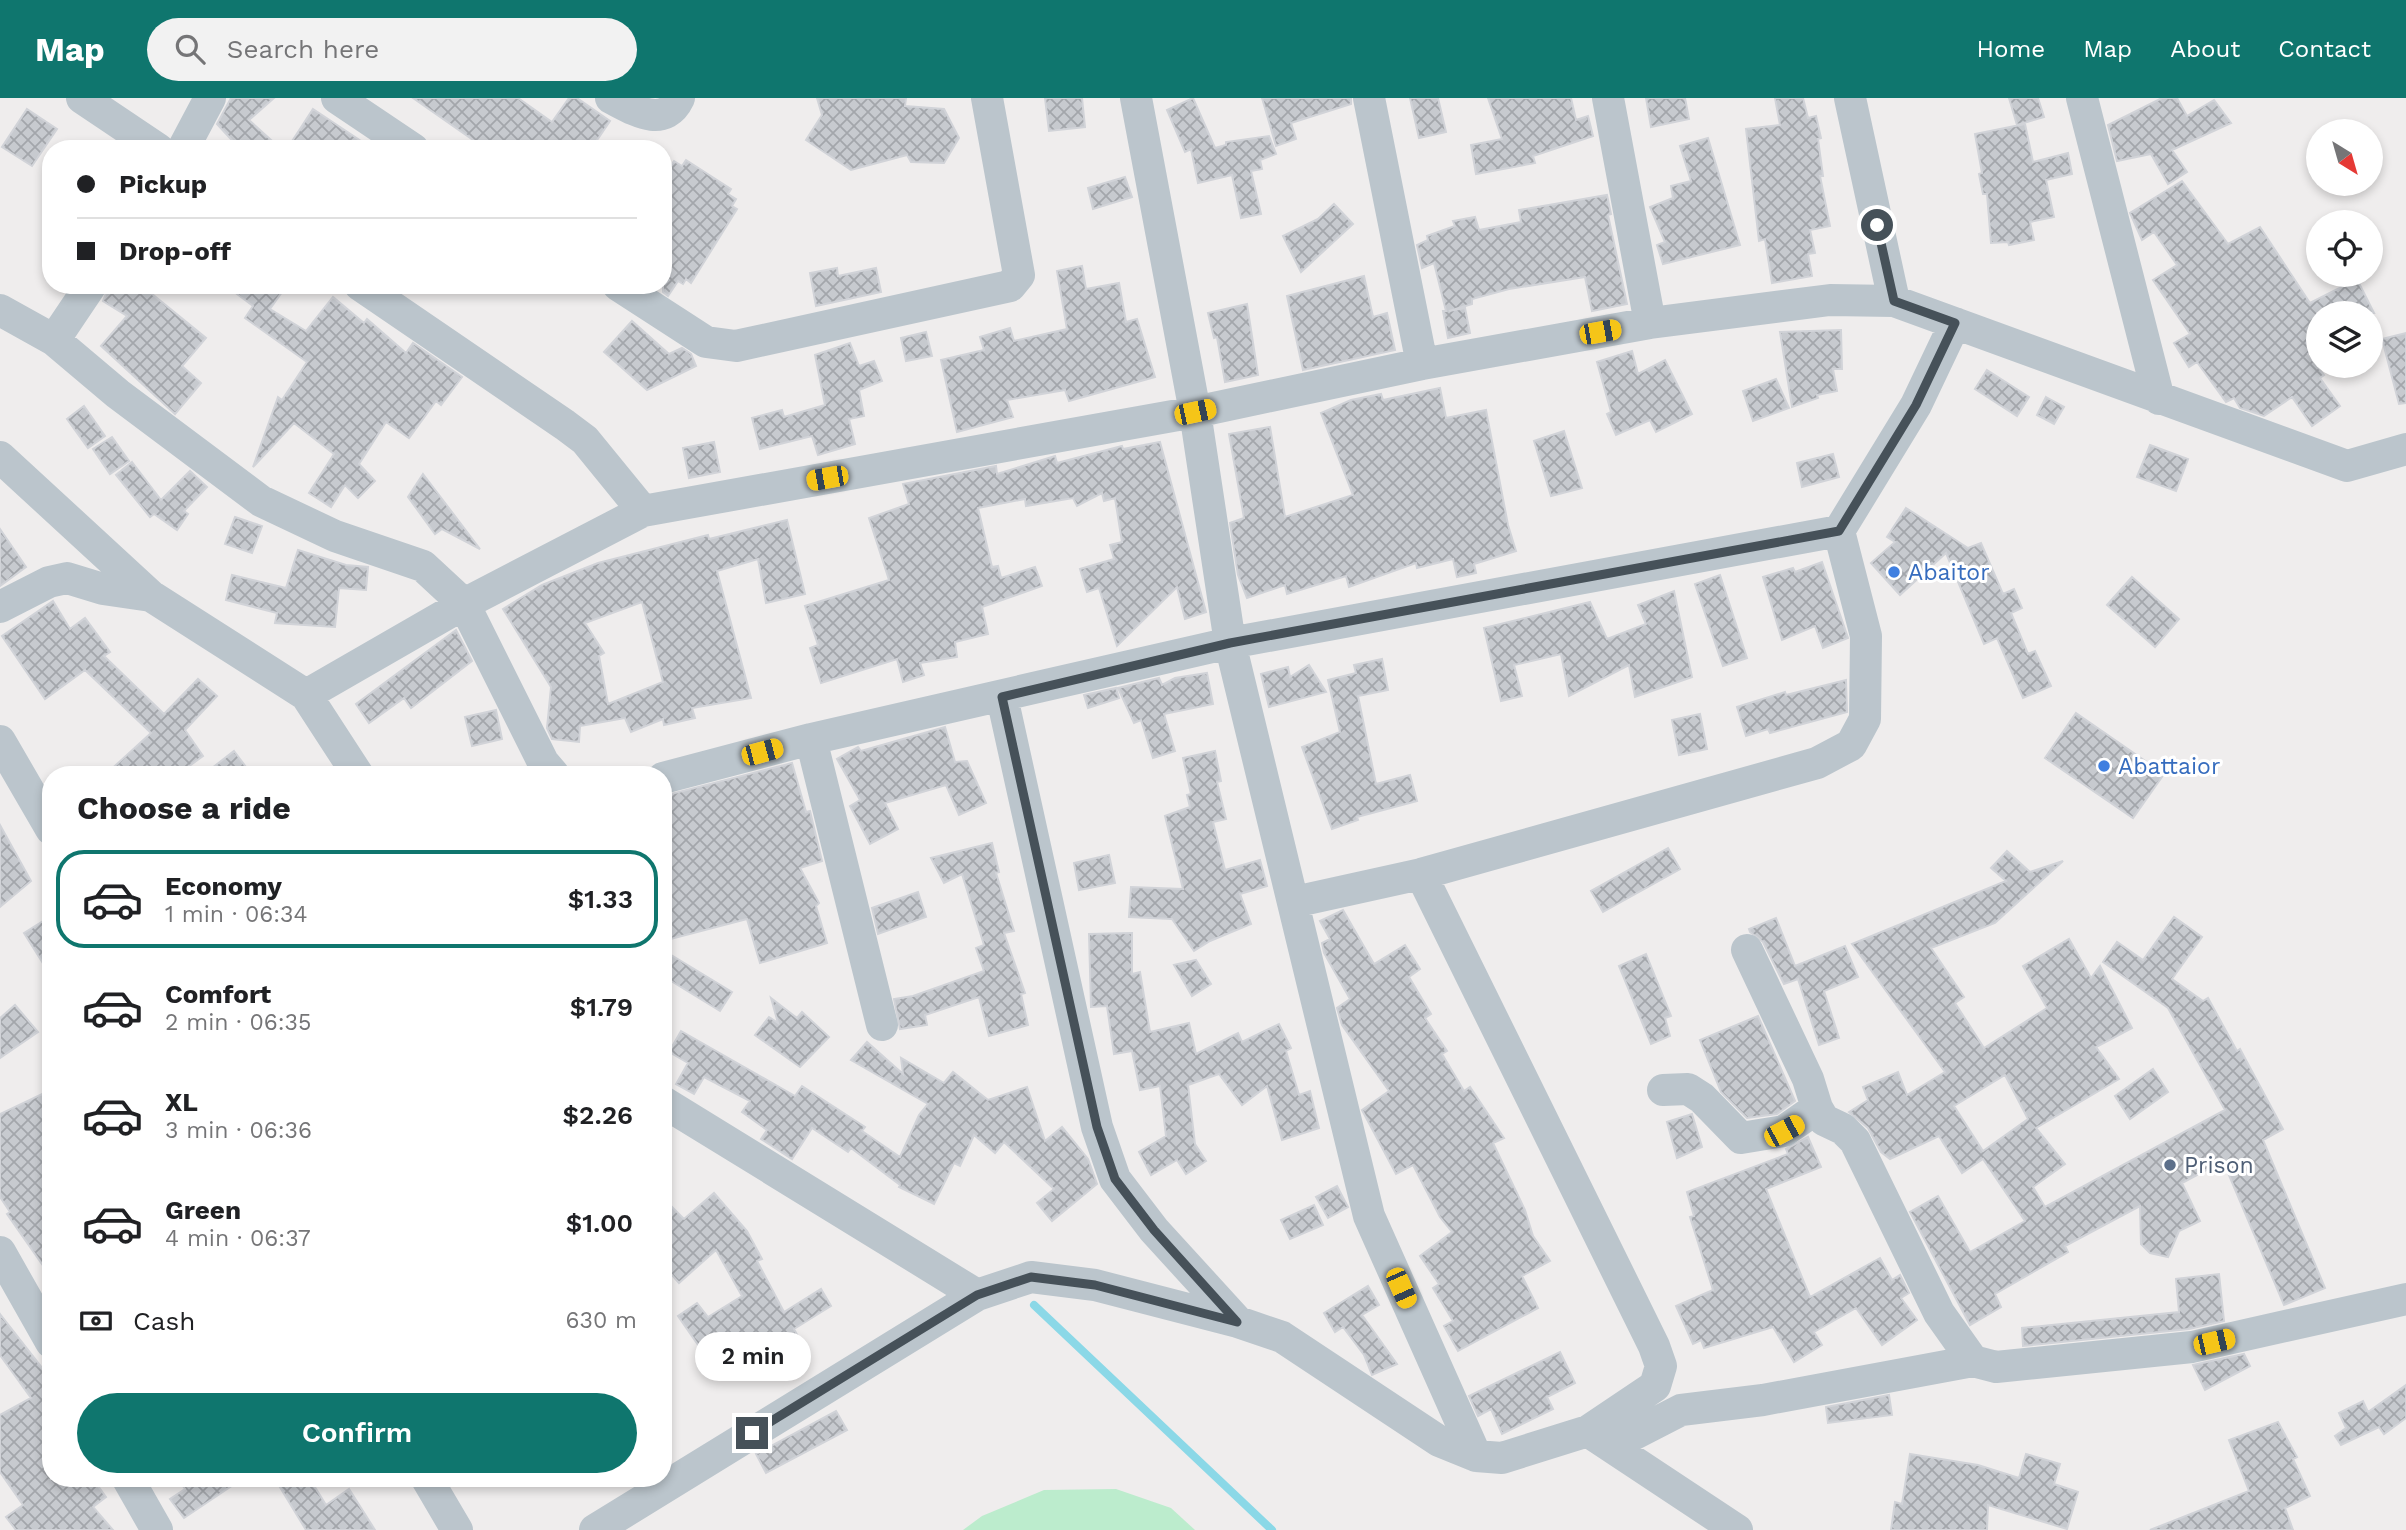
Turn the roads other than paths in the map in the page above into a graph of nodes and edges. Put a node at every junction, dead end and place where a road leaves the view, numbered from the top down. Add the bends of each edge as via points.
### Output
1 (82, 98) edge
2 (210, 98) edge
3 (337, 98) edge
4 (611, 98) edge
5 (679, 98) edge
6 (987, 98) edge
7 (1369, 98) edge
8 (1608, 98) edge
9 (1850, 98) edge
10 (2082, 98) edge
11 (1142, 99) edge
12 (145, 140) edge
13 (188, 140) edge
14 (400, 140) edge
15 (86, 294) edge
16 (373, 294) edge
17 (632, 294) edge
18 (1894, 301) junction
19 (0, 310) edge
20 (1650, 323) junction
21 (1955, 323) junction
22 (54, 340) junction
23 (1422, 364) junction
24 (2160, 399) junction
25 (1195, 412) junction
26 (2406, 449) edge
27 (0, 457) edge
28 (643, 511) junction
29 (1839, 531) junction
30 (151, 596) junction
31 (464, 604) junction
32 (0, 607) edge
33 (1230, 643) junction
34 (306, 695) junction
35 (1002, 697) junction
36 (811, 739) junction
37 (0, 741) edge
38 (352, 766) edge
39 (546, 766) edge
40 (672, 776) edge
41 (42, 813) edge
42 (1420, 874) junction
43 (1294, 902) junction
44 (1747, 950) dead end
45 (882, 1025) dead end
46 (1663, 1090) dead end
47 (672, 1108) edge
48 (1817, 1108) junction
49 (0, 1252) edge
50 (977, 1295) junction
51 (2406, 1299) edge
52 (1237, 1322) junction
53 (42, 1326) edge
54 (1973, 1361) junction
55 (1599, 1439) junction
56 (1476, 1456) junction
57 (672, 1483) edge
58 (133, 1487) edge
59 (432, 1487) edge
60 (665, 1487) edge
61 (157, 1530) edge
62 (457, 1530) edge
63 (595, 1530) edge
64 (1737, 1530) edge

1 - 12 street
2 - 13 street
3 - 14 street
4 - 5 street via 649,117 663,114
6 - 17 street via 1019,275 1010,286 736,346 706,342
7 - 23 street
8 - 20 street
9 - 18 street
10 - 24 street
11 - 25 street
15 - 22 street
16 - 28 street via 585,440
18 - 20 street via 1830,300
18 - 21 street
19 - 22 street
20 - 23 street
21 - 24 street
21 - 29 street via 1916,405
22 - 31 street via 261,501 335,536 423,566
23 - 25 street
24 - 26 street via 2347,466
25 - 28 street
25 - 33 street
27 - 30 street
28 - 31 street
29 - 33 street
29 - 42 street via 1866,636 1865,719 1851,745 1816,762
30 - 32 street via 67,578 48,582
30 - 34 street
31 - 34 street
31 - 39 street
33 - 35 street
33 - 43 street
34 - 38 street
35 - 36 street
35 - 52 street via 1097,1127 1115,1179
36 - 40 street
36 - 45 street
37 - 41 street
42 - 43 street
42 - 55 street via 1661,1366 1655,1386
43 - 56 street via 1368,1216
44 - 48 street via 1808,1079
46 - 48 street via 1688,1088 1741,1138 1784,1131
47 - 50 street
48 - 54 street via 1824,1120 1855,1141 1939,1313
49 - 53 street
50 - 52 street via 1031,1277 1095,1285
50 - 57 street
51 - 54 street via 2192,1347 1996,1367
52 - 56 street via 1282,1337 1439,1441
54 - 55 street via 1763,1400 1681,1410
55 - 56 street via 1502,1458
55 - 64 street
58 - 61 street
59 - 62 street
60 - 63 street

